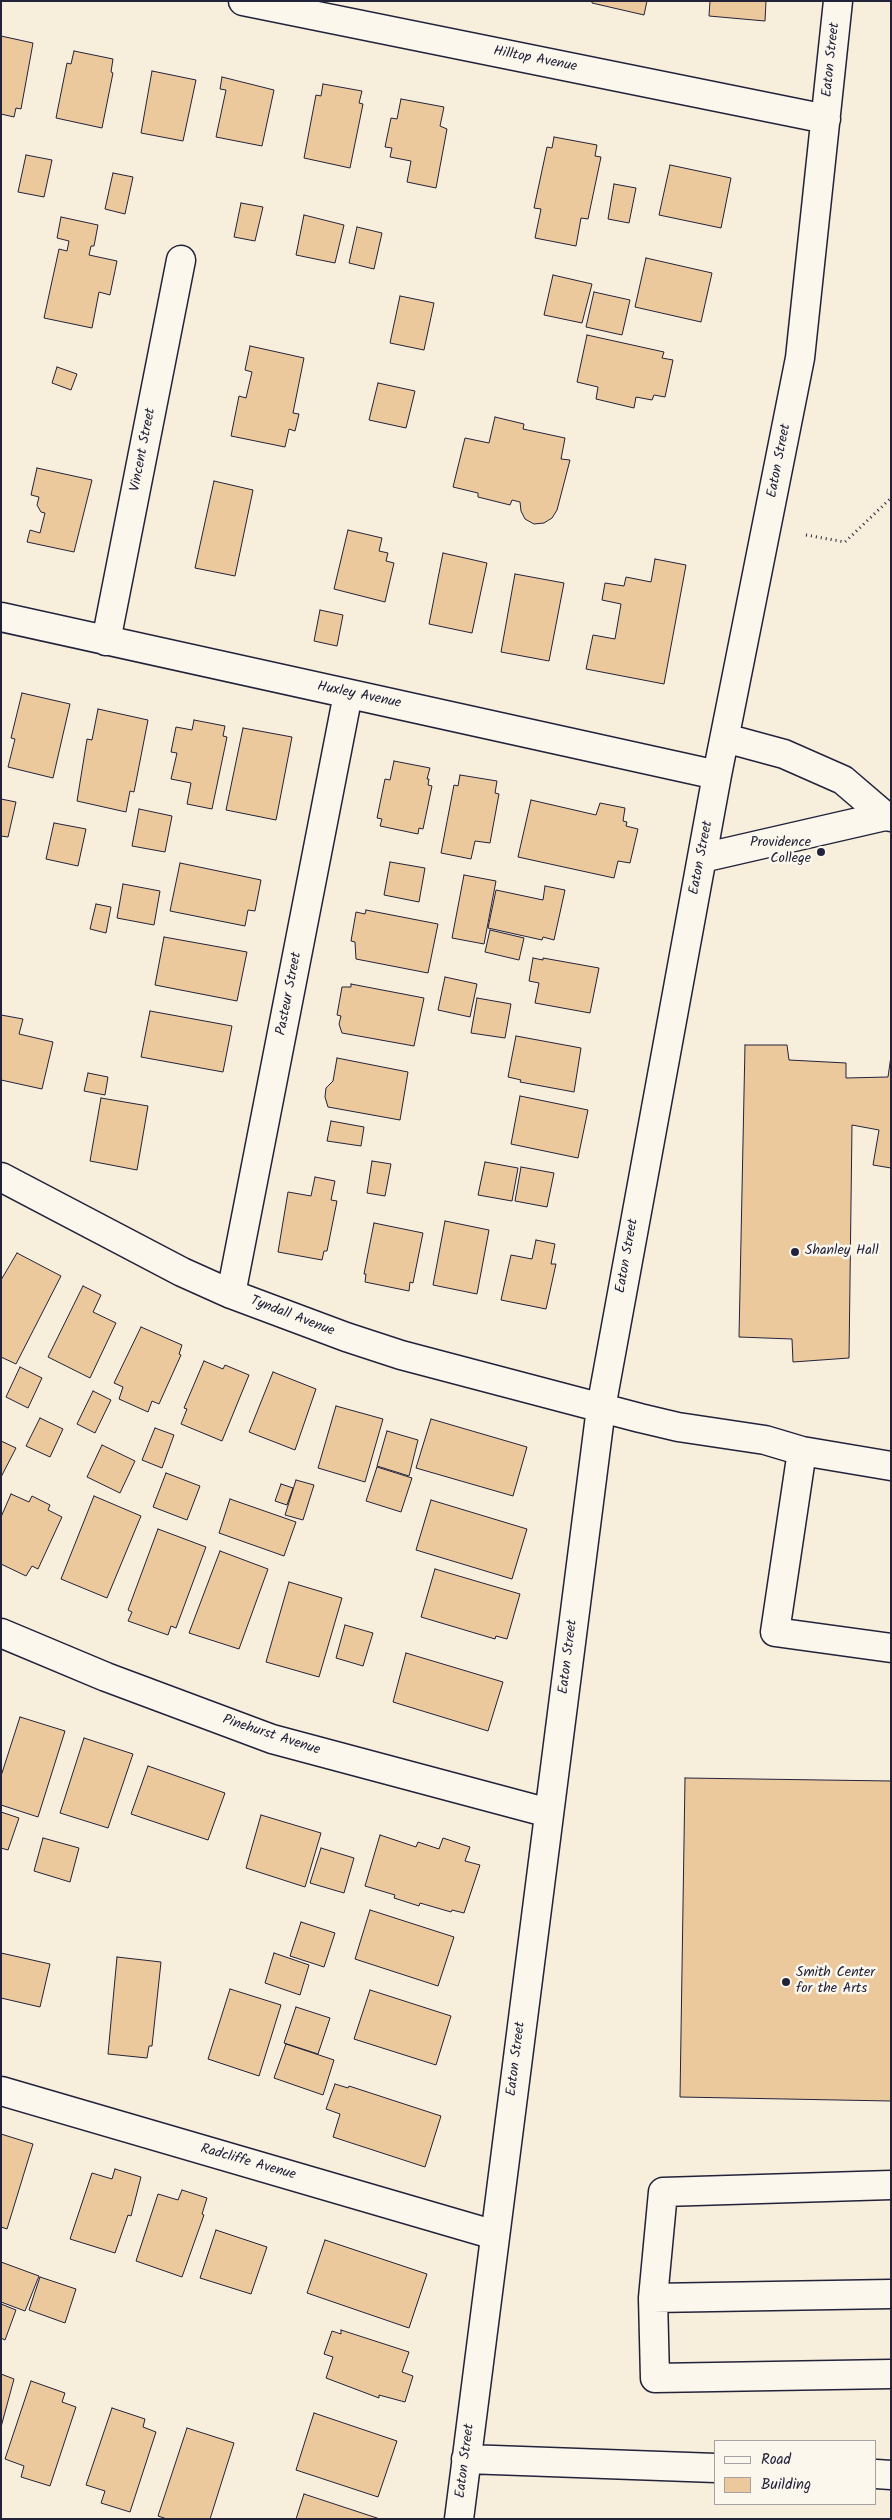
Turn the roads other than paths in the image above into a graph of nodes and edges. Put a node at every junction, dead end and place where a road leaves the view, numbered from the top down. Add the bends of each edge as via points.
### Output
1 (244, 1) edge
2 (838, 1) edge
3 (826, 119) junction
4 (181, 260) dead end
5 (1, 618) edge
6 (106, 641) junction
7 (348, 694) junction
8 (725, 738) junction
9 (717, 775) junction
10 (888, 816) edge
11 (702, 858) junction
12 (1, 1177) edge
13 (231, 1294) junction
14 (601, 1408) junction
15 (802, 1451) junction
16 (891, 1466) edge
17 (1, 1633) edge
18 (891, 1648) edge
19 (549, 1813) junction
20 (1, 2091) edge
21 (891, 2185) edge
22 (495, 2234) junction
23 (891, 2294) edge
24 (653, 2298) junction
25 (891, 2374) edge
26 (466, 2459) junction
27 (714, 2468) edge
28 (877, 2474) edge
29 (891, 2475) edge
30 (459, 2519) edge

1 - 3 street, Hilltop Avenue
2 - 3 street, Eaton Street
3 - 8 street, Eaton Street via 800,358
4 - 6 street, Vincent Street
5 - 6 street, Huxley Avenue
6 - 7 street, Huxley Avenue
7 - 9 street, Huxley Avenue
7 - 13 street, Pasteur Street
8 - 9 street, Eaton Street
8 - 10 street via 784,754 843,780
9 - 11 street, Eaton Street
10 - 11 street
11 - 14 street, Eaton Street
12 - 13 street, Tyndall Avenue via 136,1249
13 - 14 street, Tyndall Avenue via 401,1355
14 - 15 street, Tyndall Avenue via 678,1427 765,1440
14 - 19 street, Eaton Street
15 - 16 street, Tyndall Avenue
15 - 18 street via 776,1632
17 - 19 street, Pinehurst Avenue via 106,1677 272,1739
19 - 22 street, Eaton Street
20 - 22 street, Radcliffe Avenue
21 - 24 street via 663,2192
22 - 26 street, Eaton Street
23 - 24 street
24 - 25 street via 654,2378
26 - 27 street
26 - 30 street, Eaton Street
28 - 29 street

